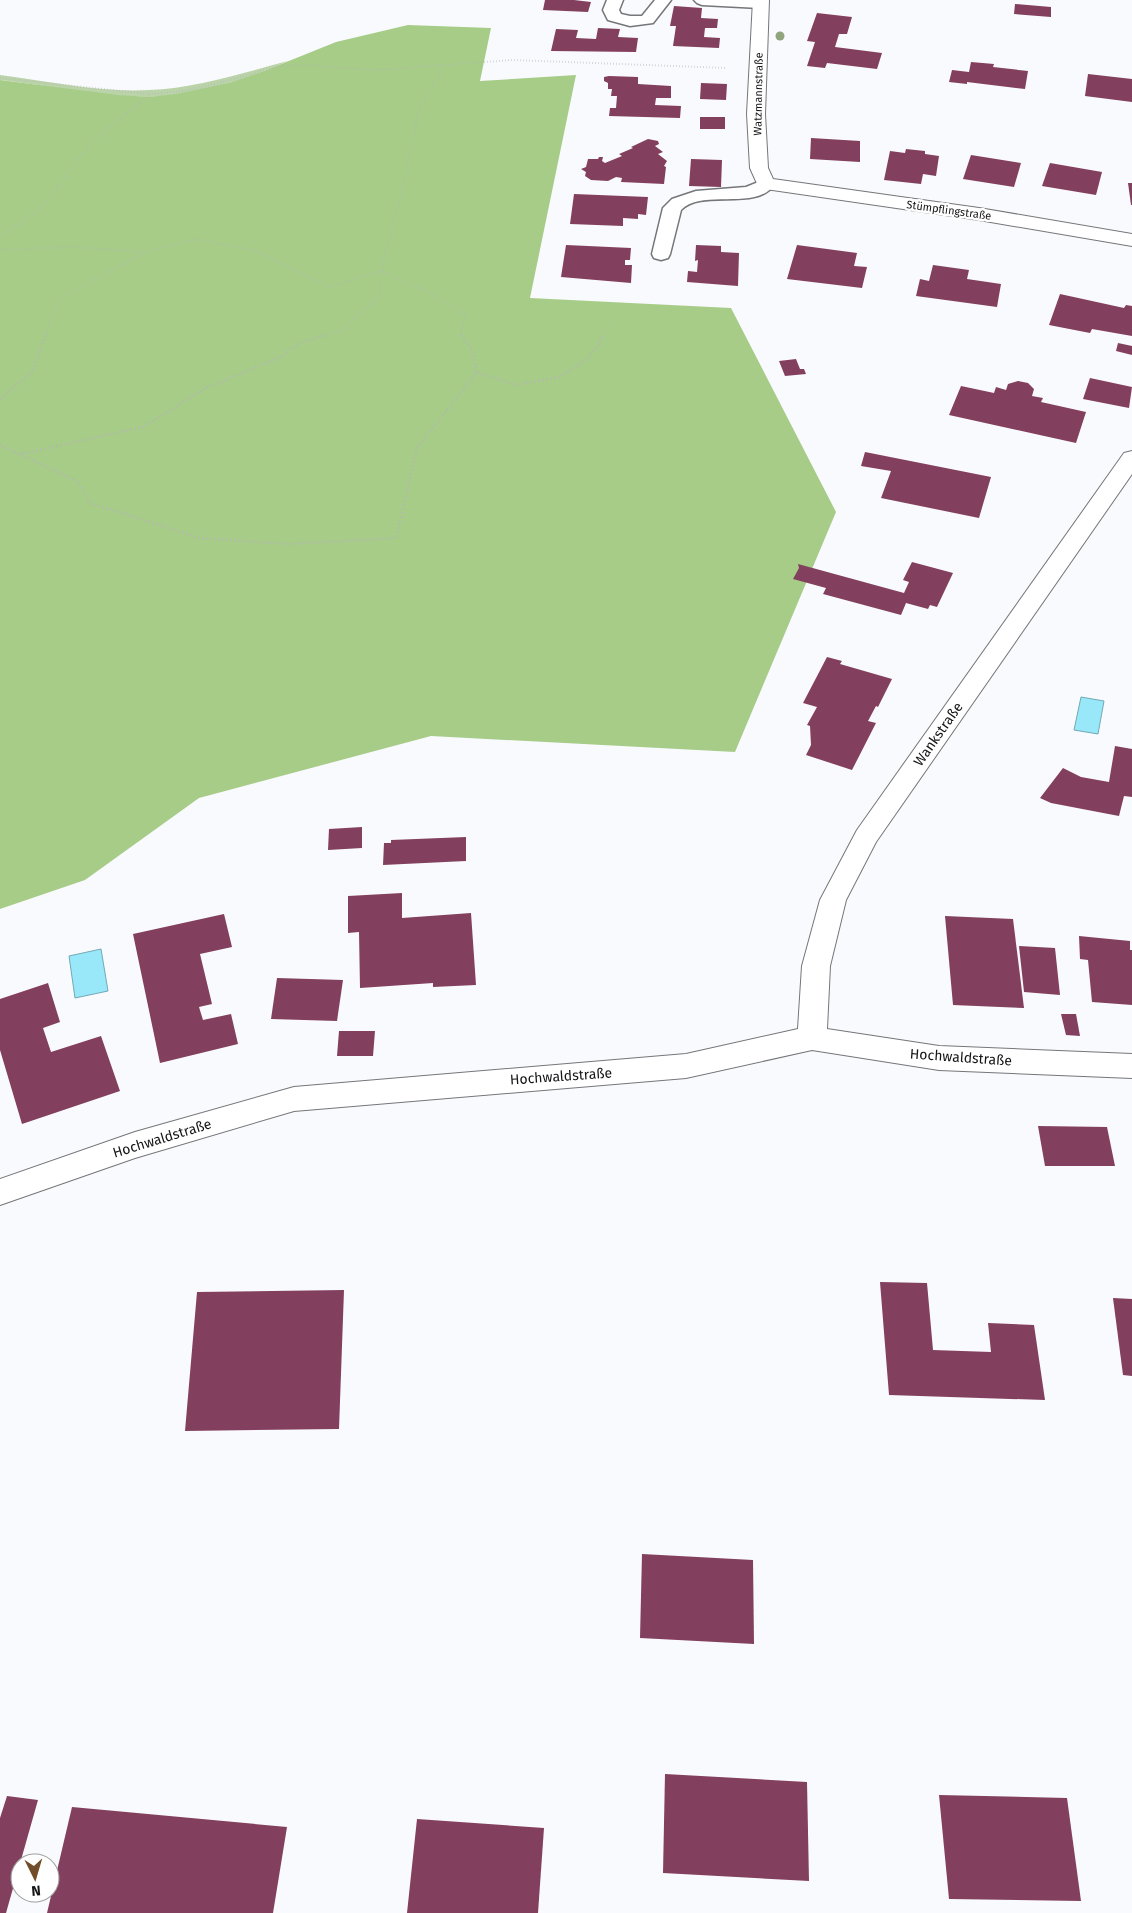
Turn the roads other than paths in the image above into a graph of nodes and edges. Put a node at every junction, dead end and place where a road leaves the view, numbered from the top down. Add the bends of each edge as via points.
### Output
1 (615, 0) edge
2 (663, 0) edge
3 (702, 0) edge
4 (760, 1) edge
5 (766, 184) junction
6 (1132, 240) edge
7 (661, 254) dead end
8 (1132, 458) edge
9 (812, 1038) junction
10 (1132, 1066) edge
11 (0, 1192) edge

1 - 2 lane via 611,10 614,17 630,21 647,20
3 - 4 lane, Watzmannstraße
4 - 5 street, Watzmannstraße via 756,114 759,168
5 - 6 street, Stümpflingstraße via 979,214
5 - 7 lane via 749,192 698,196 675,203
8 - 9 street, Wankstraße via 866,837 833,900 816,966
9 - 10 street, Hochwaldstraße via 939,1058
9 - 11 street, Hochwaldstraße via 686,1066 294,1099 135,1145

